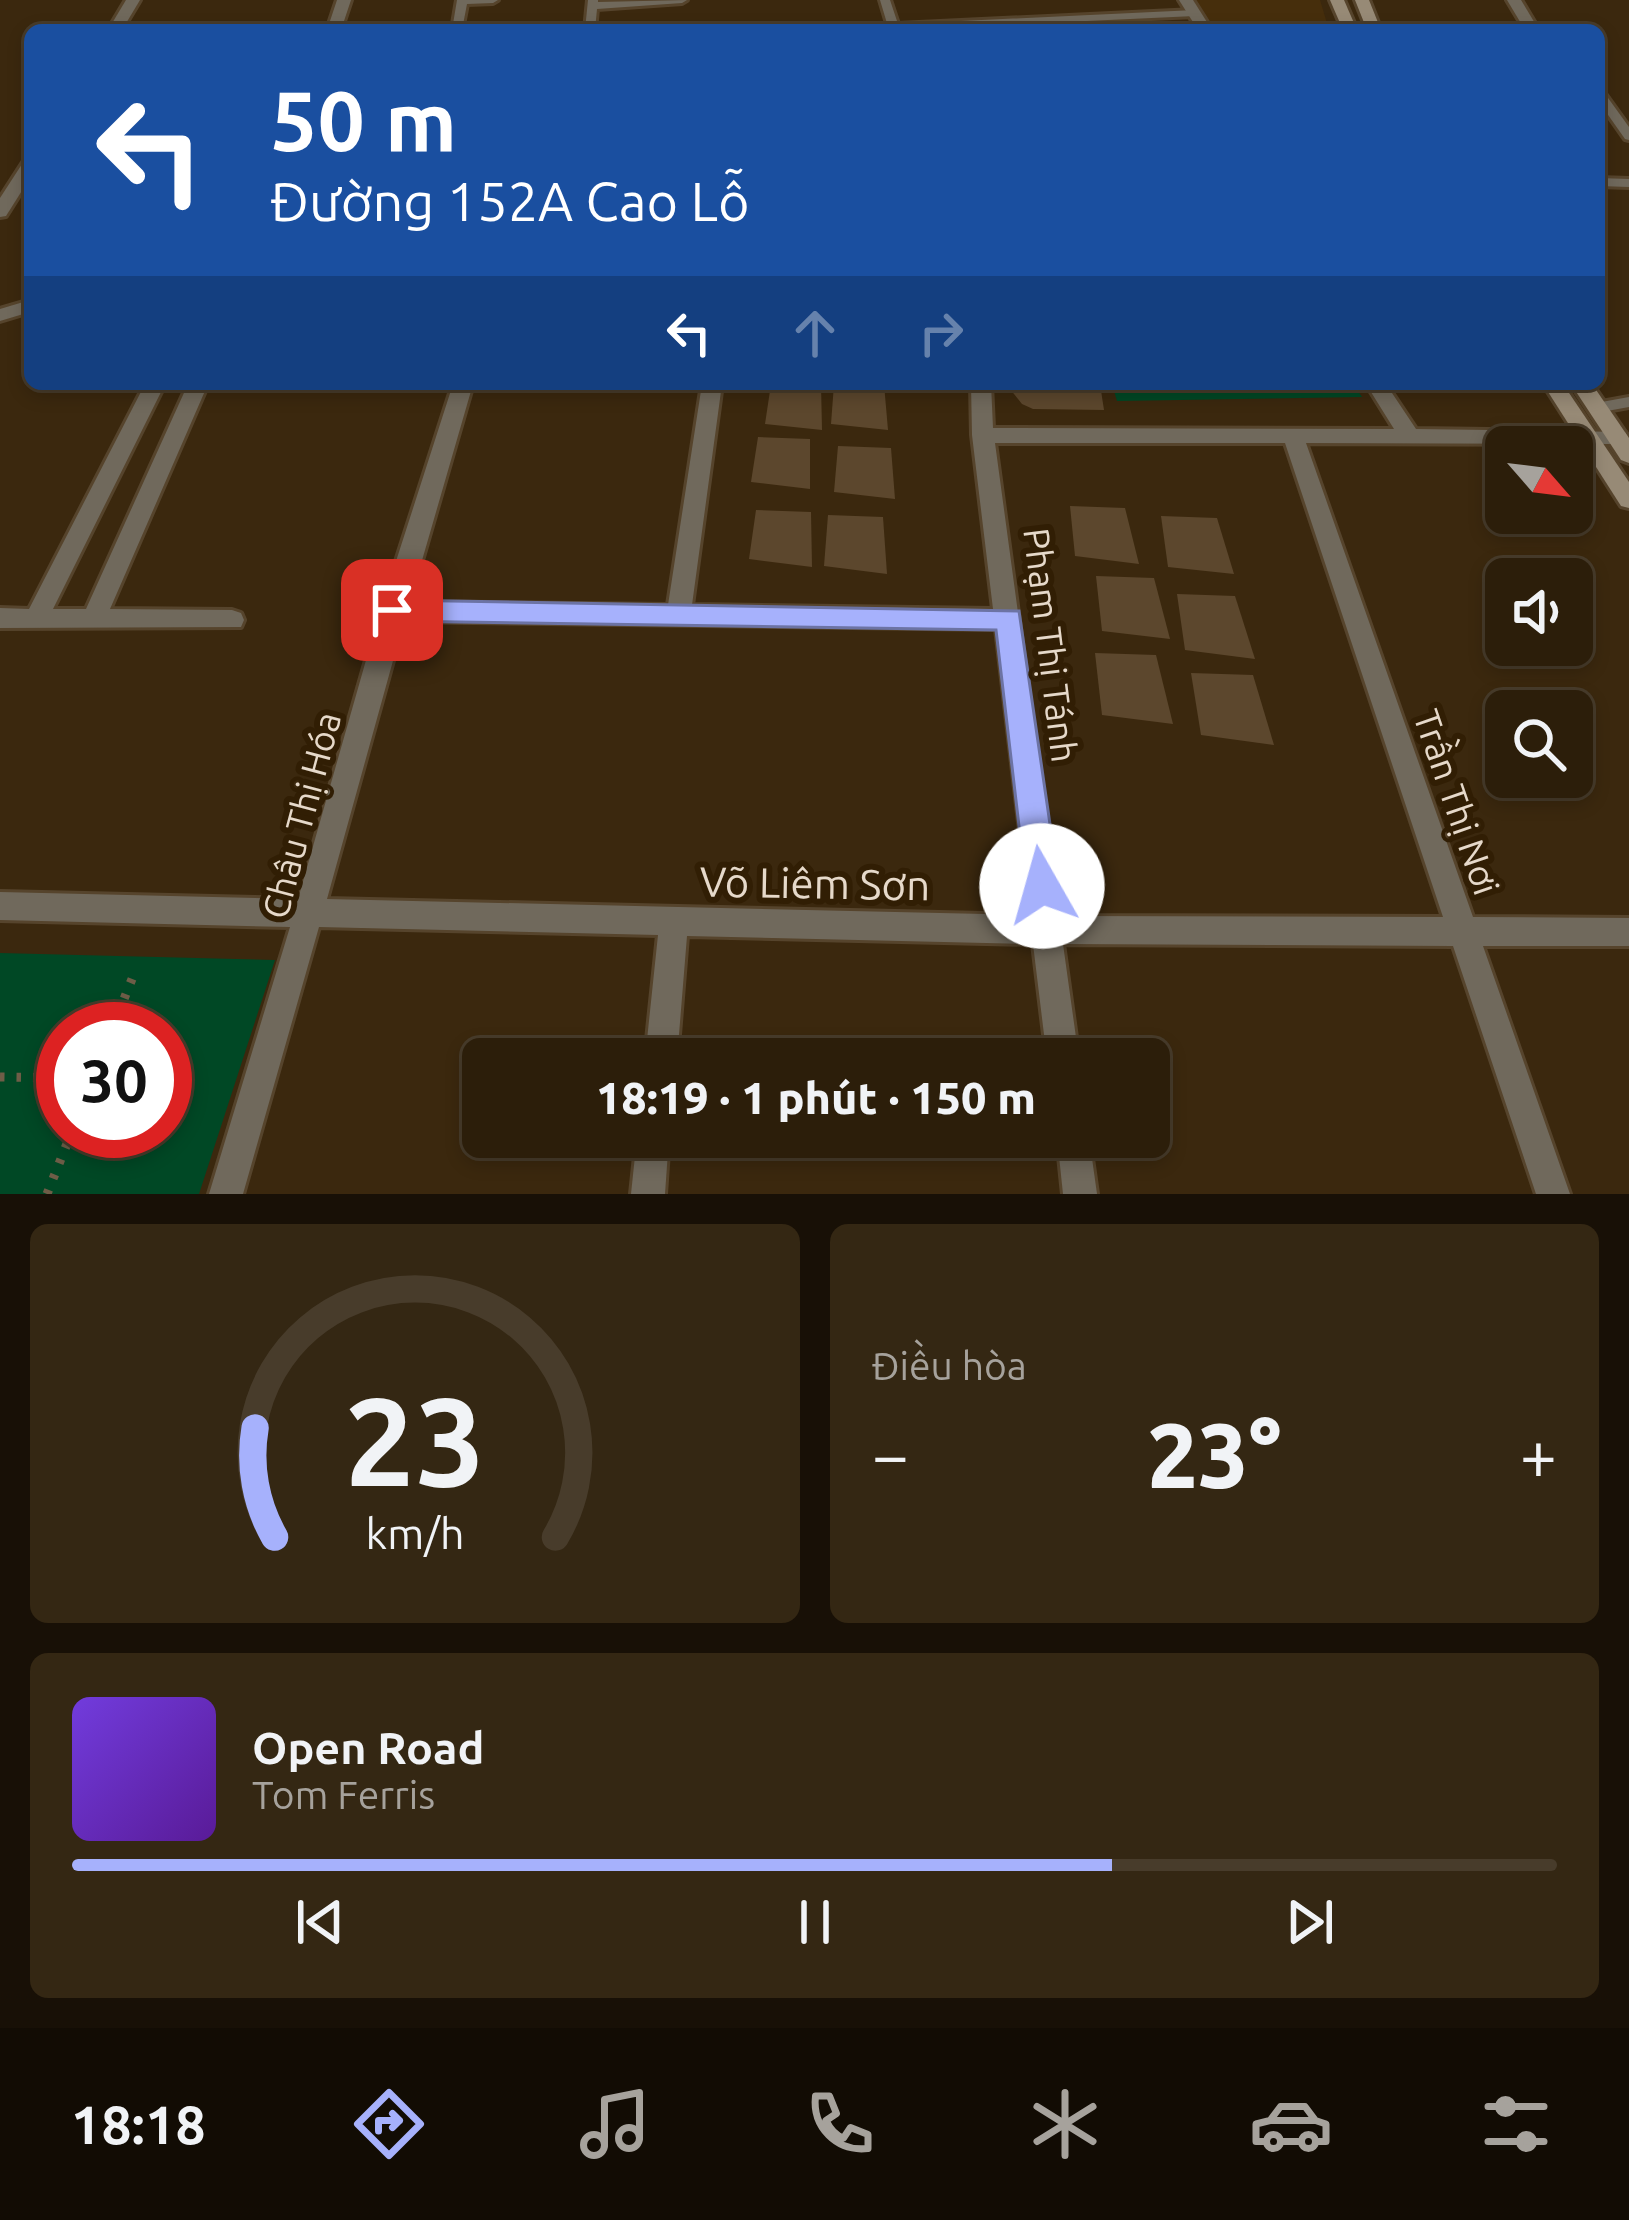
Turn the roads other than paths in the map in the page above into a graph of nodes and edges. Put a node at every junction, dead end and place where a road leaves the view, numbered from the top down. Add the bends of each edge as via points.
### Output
1 (493, 0) edge
2 (682, 0) edge
3 (593, 3) edge
4 (1190, 6) edge
5 (458, 24) edge
6 (1056, 24) edge
7 (1605, 101) edge
8 (1629, 136) edge
9 (24, 174) edge
10 (0, 212) edge
11 (152, 390) edge
12 (195, 390) edge
13 (461, 390) edge
14 (711, 390) edge
15 (981, 390) edge
16 (1380, 390) edge
17 (1557, 390) edge
18 (1585, 390) edge
19 (1629, 402) edge
20 (1596, 408) junction
21 (1580, 426) edge
22 (1292, 434) junction
23 (983, 435) junction
24 (1410, 436) junction
25 (1485, 437) edge
26 (1593, 439) edge
27 (1593, 446) edge
28 (1623, 446) edge
29 (1629, 500) edge
30 (392, 610) junction
31 (680, 614) junction
32 (0, 618) edge
33 (36, 619) junction
34 (1009, 619) junction
35 (93, 620) junction
36 (232, 620) dead end
37 (0, 906) edge
38 (312, 916) junction
39 (674, 922) junction
40 (1048, 930) junction
41 (1463, 932) junction
42 (1629, 932) edge
43 (663, 1038) edge
44 (1061, 1038) edge
45 (651, 1158) edge
46 (1075, 1158) edge
47 (226, 1194) edge
48 (648, 1194) edge
49 (1079, 1194) edge
50 (1553, 1194) edge

1 - 5 lane via 462,1
2 - 3 lane
4 - 6 lane
7 - 8 lane
9 - 10 street
11 - 33 street
12 - 35 street
13 - 30 street, Châu Thị Hóa
14 - 31 street
15 - 23 street, Phạm Thị Tánh
16 - 24 street
17 - 21 main road
18 - 20 main road
19 - 20 lane
20 - 28 main road
22 - 23 street
22 - 24 street
22 - 41 street, Trần Thị Nơi
23 - 34 street, Phạm Thị Tánh
24 - 25 street
26 - 28 street
27 - 29 main road
30 - 31 street
30 - 38 street, Châu Thị Hóa
31 - 34 street
32 - 33 street
33 - 35 street
34 - 40 street, Phạm Thị Tánh
35 - 36 street
37 - 38 street, Võ Liêm Sơn
38 - 39 street, Võ Liêm Sơn
38 - 47 street, Châu Thị Hóa
39 - 40 street, Võ Liêm Sơn
39 - 43 street
40 - 41 street, Võ Liêm Sơn
40 - 44 street, Phạm Thị Tánh
41 - 42 street, Võ Liêm Sơn
41 - 50 street, Trần Thị Nơi
45 - 48 street
46 - 49 street

